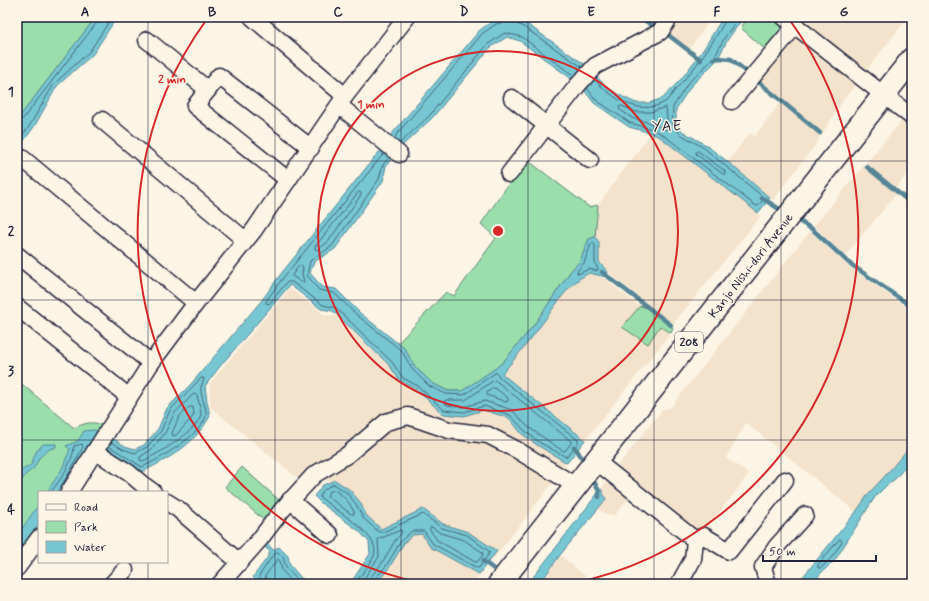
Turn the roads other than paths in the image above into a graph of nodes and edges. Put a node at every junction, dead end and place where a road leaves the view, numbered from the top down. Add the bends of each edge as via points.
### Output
1 (252, 17) edge
2 (407, 17) edge
3 (790, 22) edge
4 (665, 26) edge
5 (146, 40) dead end
6 (912, 59) edge
7 (208, 90) junction
8 (883, 95) junction
9 (512, 98) dead end
10 (343, 101) junction
11 (732, 101) dead end
12 (912, 117) edge
13 (102, 120) dead end
14 (546, 126) junction
15 (311, 148) junction
16 (399, 154) dead end
17 (22, 158) dead end
18 (590, 160) dead end
19 (509, 174) dead end
20 (288, 180) junction
21 (245, 240) junction
22 (17, 255) edge
23 (196, 303) junction
24 (17, 307) edge
25 (151, 363) junction
26 (129, 397) junction
27 (96, 449) junction
28 (587, 472) junction
29 (785, 480) dead end
30 (70, 491) edge
31 (152, 491) edge
32 (290, 500) junction
33 (168, 503) edge
34 (805, 515) dead end
35 (330, 535) dead end
36 (38, 539) edge
37 (694, 540) junction
38 (239, 562) junction
39 (17, 568) edge
40 (125, 570) dead end
41 (112, 584) edge
42 (220, 584) edge
43 (499, 584) edge
44 (678, 584) edge
45 (768, 584) edge

1 - 10 street
2 - 10 street
3 - 8 street
3 - 11 street via 753,77
4 - 14 street via 595,66
5 - 7 street
6 - 8 highway, Kanjo Nishi-dori Avenue / 208
7 - 15 street via 219,76
7 - 20 street via 195,106
8 - 12 street
8 - 28 highway, Kanjo Nishi-dori Avenue / 208
9 - 14 street
10 - 15 street
10 - 16 street
13 - 21 street
14 - 18 street
14 - 19 street
15 - 20 street
17 - 23 street
20 - 21 street
21 - 23 street
22 - 25 street
23 - 25 street
24 - 26 street
25 - 26 street
26 - 27 street
27 - 30 street
27 - 31 street
28 - 32 street via 517,450 488,435 449,430 408,416 386,422 347,455 314,475
28 - 37 street
28 - 43 highway, Kanjo Nishi-dori Avenue / 208
29 - 37 street via 729,551 704,536
32 - 35 street
32 - 38 street
33 - 38 street
34 - 45 street via 777,546 764,567
36 - 39 street
37 - 44 street via 693,559
38 - 42 street
40 - 41 street

